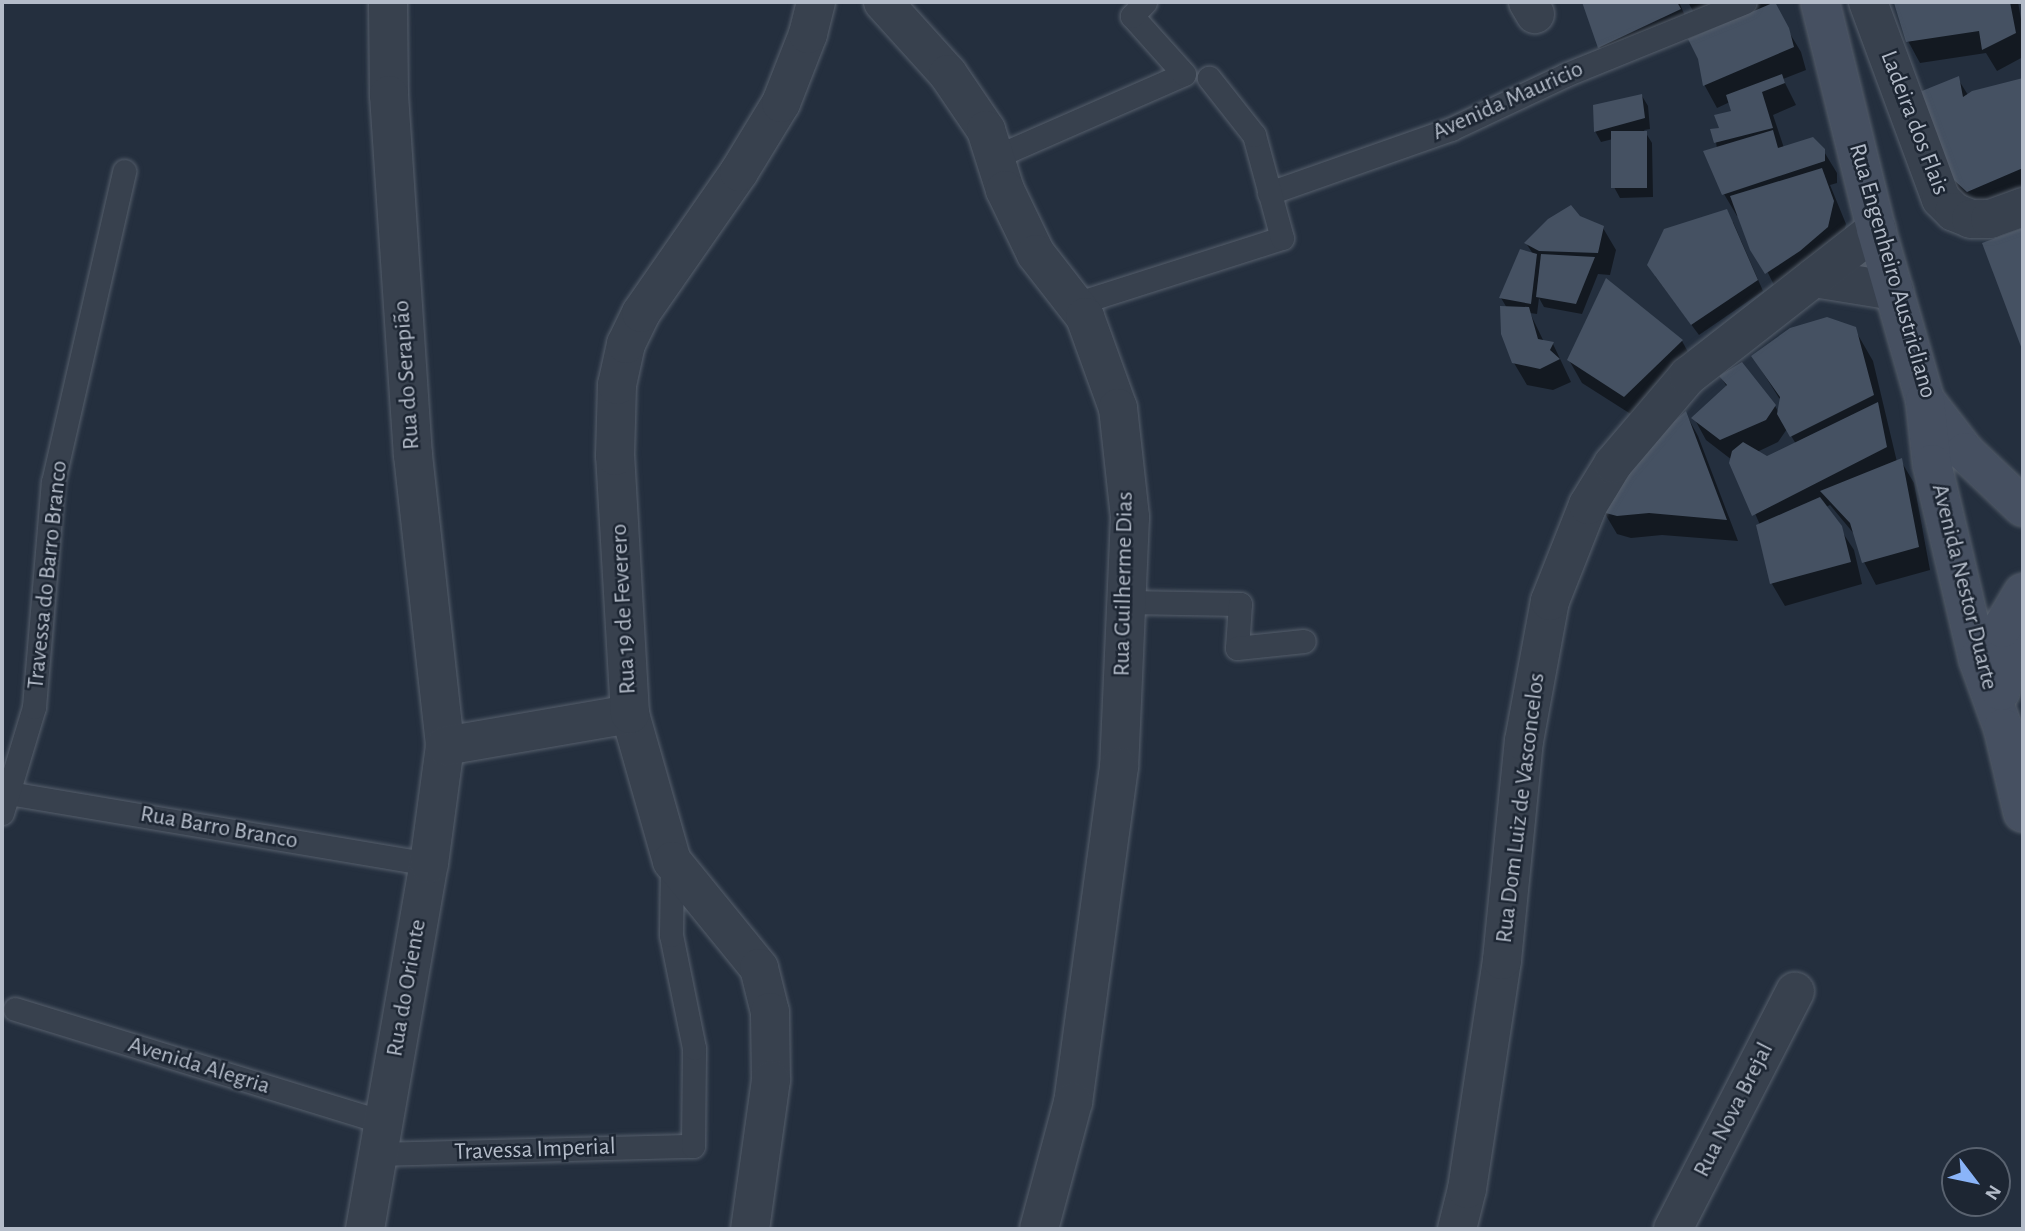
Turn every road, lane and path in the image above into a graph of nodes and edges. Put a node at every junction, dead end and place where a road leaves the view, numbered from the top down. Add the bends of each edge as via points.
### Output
1 (388, 2) edge
2 (816, 2) edge
3 (883, 2) edge
4 (1745, 2) edge
5 (1820, 2) edge
6 (1868, 2) edge
7 (1139, 9) edge
8 (1209, 78) dead end
9 (995, 157) junction
10 (124, 171) dead end
11 (1269, 193) junction
12 (2023, 207) edge
13 (1876, 229) junction
14 (1814, 278) junction
15 (1894, 291) junction
16 (1075, 304) junction
17 (1925, 400) junction
18 (2023, 506) edge
19 (2023, 593) edge
20 (1127, 602) junction
21 (1304, 641) dead end
22 (630, 714) junction
23 (2003, 728) junction
24 (445, 746) junction
25 (5, 803) edge
26 (2023, 813) edge
27 (672, 861) junction
28 (429, 864) junction
29 (1795, 992) dead end
30 (15, 1009) dead end
31 (381, 1138) junction
32 (365, 1229) edge
33 (750, 1229) edge
34 (1039, 1229) edge
35 (1457, 1229) edge
36 (1673, 1229) edge

1 - 24 street, Rua do Serapião via 389,95 413,455
2 - 22 street, Rua 19 de Feverero via 781,103 641,313 626,344 617,385 615,456
3 - 9 street, Rua Guilherme Dias via 948,74 986,130
4 - 11 lane, Avenida Mauricio via 1565,75 1451,129
5 - 13 main road, Rua Engenheiro Austricliano
6 - 12 street, Ladeira dos Flais via 1941,199 1954,212 1971,219 1990,219
7 - 9 lane via 1184,74
8 - 11 lane via 1254,135
9 - 16 street, Rua Guilherme Dias via 1005,190 1036,254
10 - 25 lane, Travessa do Barro Branco via 53,482 34,707
11 - 16 lane via 1282,239
13 - 14 street, Rua Dom Luiz de Vasconcelos
13 - 15 main road, Rua Engenheiro Austricliano
14 - 15 street
14 - 35 street, Rua Dom Luiz de Vasconcelos via 1688,376 1644,424 1612,464 1588,505 1550,601 1524,741 1503,960
15 - 17 main road, Rua Engenheiro Austricliano
16 - 20 street, Rua Guilherme Dias via 1085,317 1118,408 1130,517
17 - 18 main road, Rua Engenheiro Austricliano via 1965,452
17 - 23 main road, Avenida Nestor Duarte via 1932,464 1978,659
19 - 23 main road via 2002,628
20 - 21 lane via 1240,604 1237,648
20 - 34 street, Rua Guilherme Dias via 1119,767 1102,908 1073,1102
22 - 24 street
22 - 27 street, Rua 19 de Feverero
23 - 26 main road, Avenida Nestor Duarte
24 - 28 street, Rua do Oriente
25 - 28 lane, Rua Barro Branco
27 - 31 lane, Travessa Imperial via 671,935 694,1048 693,1146
27 - 33 street, Rua 19 de Feverero via 759,968 770,1012 771,1080
28 - 31 street, Rua do Oriente
29 - 36 street, Rua Nova Brejal
30 - 31 lane, Avenida Alegria
31 - 32 street, Rua do Oriente

